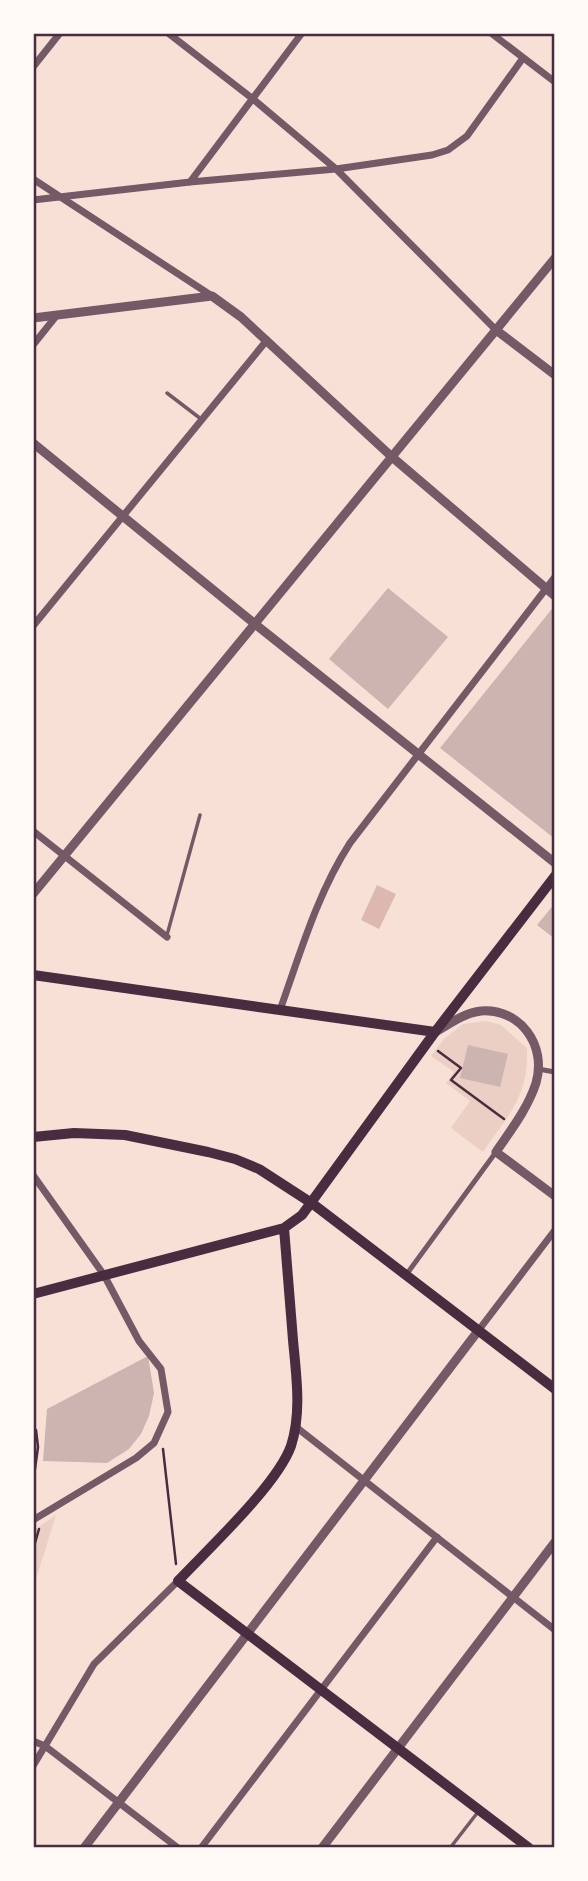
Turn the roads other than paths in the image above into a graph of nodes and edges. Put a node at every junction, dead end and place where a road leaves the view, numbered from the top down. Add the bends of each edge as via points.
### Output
1 (60, 33) edge
2 (168, 33) edge
3 (302, 33) edge
4 (491, 33) edge
5 (523, 58) junction
6 (33, 67) edge
7 (555, 82) edge
8 (253, 99) junction
9 (336, 169) junction
10 (33, 179) edge
11 (191, 182) junction
12 (59, 197) junction
13 (33, 200) edge
14 (555, 258) edge
15 (212, 296) junction
16 (58, 314) junction
17 (33, 318) edge
18 (496, 330) junction
19 (267, 340) junction
20 (33, 345) edge
21 (555, 375) edge
22 (167, 393) dead end
23 (202, 420) junction
24 (33, 443) edge
25 (392, 457) junction
26 (123, 516) junction
27 (555, 577) edge
28 (546, 589) junction
29 (555, 596) edge
30 (255, 624) junction
31 (33, 626) edge
32 (418, 754) junction
33 (200, 815) dead end
34 (33, 831) edge
35 (64, 856) junction
36 (555, 863) edge
37 (555, 876) edge
38 (33, 894) edge
39 (167, 937) joint
40 (33, 975) edge
41 (280, 1010) junction
42 (435, 1032) junction
43 (538, 1069) junction
44 (555, 1072) edge
45 (33, 1137) edge
46 (496, 1152) junction
47 (33, 1175) edge
48 (555, 1196) edge
49 (313, 1204) junction
50 (284, 1228) junction
51 (555, 1230) edge
52 (104, 1275) junction
53 (407, 1275) junction
54 (33, 1294) edge
55 (478, 1331) junction
56 (555, 1389) edge
57 (296, 1427) junction
58 (364, 1480) junction
59 (33, 1520) edge
60 (437, 1537) junction
61 (555, 1542) edge
62 (178, 1581) junction
63 (513, 1597) junction
64 (555, 1630) edge
65 (247, 1633) junction
66 (321, 1689) junction
67 (33, 1741) edge
68 (45, 1746) junction
69 (398, 1748) junction
70 (33, 1766) edge
71 (119, 1803) junction
72 (479, 1810) junction
73 (85, 1848) edge
74 (178, 1848) edge
75 (201, 1848) edge
76 (322, 1848) edge
77 (450, 1848) edge
78 (528, 1848) edge

1 - 6 street
2 - 8 street
3 - 8 street
4 - 5 street
5 - 7 street
5 - 9 street via 467,136 449,150
8 - 9 street
8 - 11 street
9 - 11 street
9 - 18 street
10 - 12 street
11 - 12 street
12 - 13 street
12 - 15 street
14 - 18 street
15 - 16 street
15 - 19 street
16 - 17 street
16 - 20 street
18 - 21 street
18 - 25 street
19 - 23 street
19 - 25 street
22 - 23 lane
23 - 26 street
24 - 26 street
25 - 28 street
25 - 30 street
26 - 30 street
26 - 31 street
27 - 28 street
28 - 29 street
28 - 32 street
30 - 32 street
30 - 35 street
32 - 36 street
32 - 41 street via 336,864
33 - 39 lane
34 - 35 street
35 - 38 street
35 - 39 street
37 - 42 main road
40 - 41 main road
41 - 42 main road
42 - 43 street via 464,1015 504,1012 529,1032
42 - 49 main road
43 - 44 street
43 - 46 street via 530,1098
45 - 49 main road via 96,1133 208,1152 259,1169
46 - 48 street
46 - 53 street
47 - 52 street
49 - 50 main road
49 - 53 main road
50 - 52 main road
50 - 57 main road
51 - 55 street
52 - 54 main road
52 - 59 street via 139,1341 161,1369 168,1412 154,1443 136,1458
53 - 55 main road
55 - 56 main road
55 - 58 street
57 - 58 street
57 - 62 main road via 283,1462
58 - 60 street
58 - 65 street
60 - 63 street
60 - 66 street
61 - 63 street
62 - 65 main road
62 - 68 street via 94,1664
63 - 64 street
63 - 69 street
65 - 66 main road
65 - 71 street
66 - 69 main road
66 - 75 street
67 - 68 street
68 - 70 street
68 - 71 street
69 - 72 main road
69 - 76 street
71 - 73 street
71 - 74 street
72 - 77 lane
72 - 78 main road

